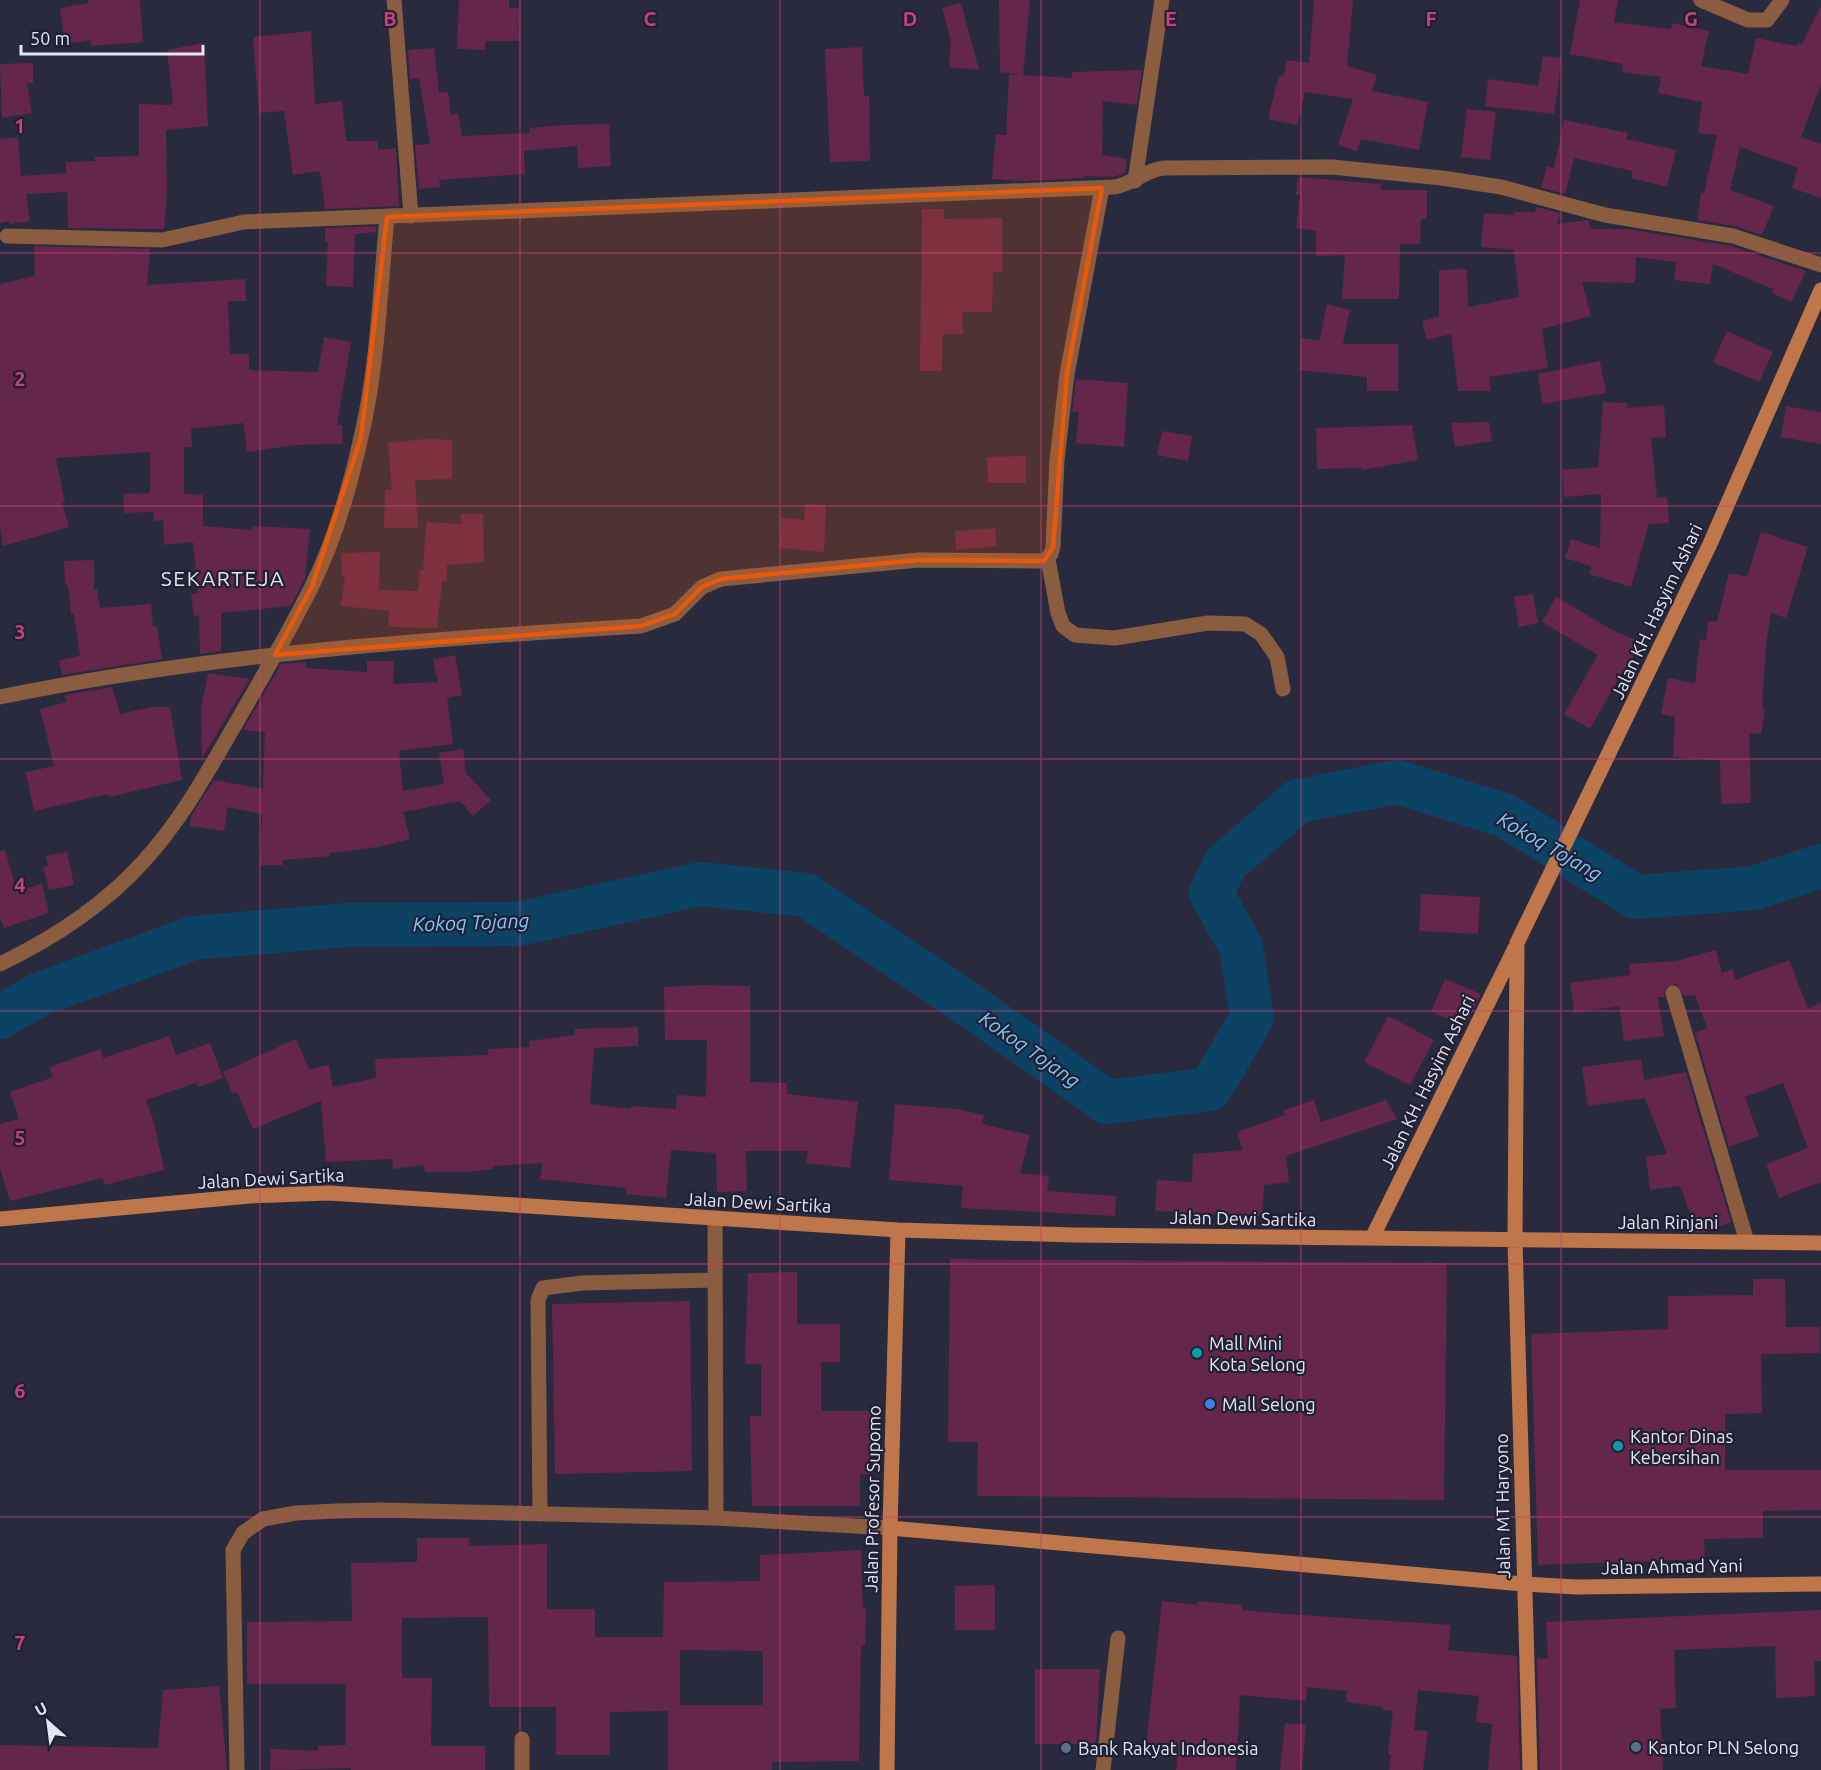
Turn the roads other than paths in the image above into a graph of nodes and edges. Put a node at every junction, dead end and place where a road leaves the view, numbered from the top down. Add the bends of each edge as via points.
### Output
1 (394, 0) edge
2 (1162, 0) edge
3 (1701, 0) edge
4 (1782, 0) edge
5 (1135, 181) junction
6 (1102, 188) junction
7 (411, 216) junction
8 (387, 217) junction
9 (7, 236) dead end
10 (1821, 265) edge
11 (1821, 290) edge
12 (1048, 559) junction
13 (275, 655) junction
14 (1283, 689) dead end
15 (0, 697) edge
16 (1517, 943) junction
17 (0, 964) edge
18 (1673, 993) dead end
19 (0, 1219) edge
20 (715, 1220) junction
21 (898, 1230) junction
22 (1372, 1238) junction
23 (1515, 1240) junction
24 (1747, 1242) junction
25 (1821, 1243) edge
26 (715, 1280) junction
27 (540, 1514) junction
28 (716, 1518) junction
29 (890, 1528) junction
30 (1523, 1584) junction
31 (1821, 1584) edge
32 (1118, 1638) dead end
33 (522, 1739) dead end
34 (237, 1770) edge
35 (522, 1770) edge
36 (887, 1770) edge
37 (1103, 1770) edge
38 (1530, 1770) edge

1 - 7 street
2 - 5 street
3 - 4 street via 1756,22 1767,20
5 - 6 street
5 - 10 street via 1164,168 1332,167 1442,178 1501,187 1605,215 1732,236
6 - 7 street
6 - 12 street via 1067,374 1057,460 1053,547
7 - 8 street
8 - 9 street via 244,222 162,240
8 - 13 street via 377,334 361,436 312,586
11 - 16 street, Jalan KH. Hasyim Ashari via 1710,544
12 - 13 street via 1038,563 919,560 721,579 702,587 675,614 641,626
12 - 14 street via 1058,613 1063,626 1075,635 1115,638 1208,623 1245,624 1261,634 1277,657
13 - 15 street
13 - 17 street via 175,824 142,863 99,902 52,936
16 - 22 street, Jalan KH. Hasyim Ashari
16 - 23 street, Jalan KH. Hasyim Ashari
18 - 24 street
19 - 20 street, Jalan Dewi Sartika via 250,1196 329,1193
20 - 21 street, Jalan Dewi Sartika
20 - 26 street
21 - 22 street, Jalan Dewi Sartika
21 - 29 street, Jalan Profesor Supomo
22 - 23 street, Jalan Dewi Sartika
23 - 24 street, Jalan Rinjani
23 - 30 street, Jalan MT Haryono
24 - 25 street, Jalan Rinjani
26 - 27 street via 563,1284 543,1288 538,1300
26 - 28 street
27 - 28 street
27 - 34 street via 316,1512 263,1519 251,1526 233,1550
28 - 29 street
29 - 30 street, Jalan Ahmad Yani
29 - 36 street, Jalan Profesor Supomo
30 - 31 street, Jalan Ahmad Yani
30 - 38 street, Jalan MT Haryono
32 - 37 street
33 - 35 street

